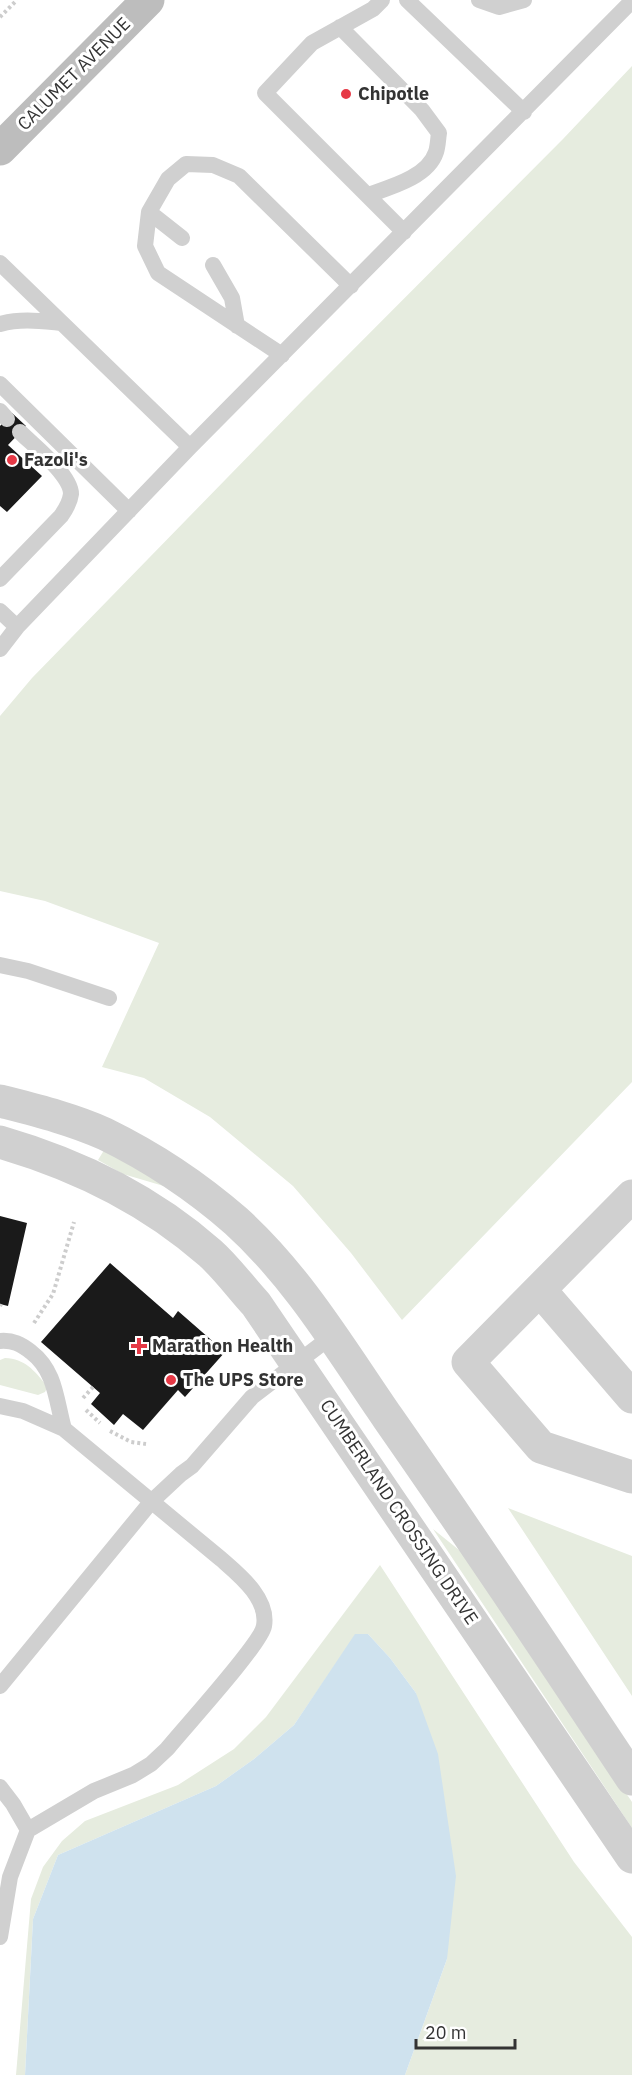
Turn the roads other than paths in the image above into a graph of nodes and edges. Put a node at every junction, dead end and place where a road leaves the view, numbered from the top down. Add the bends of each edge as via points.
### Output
1 (148, 0) edge
2 (382, 0) edge
3 (407, 0) edge
4 (479, 0) edge
5 (524, 0) edge
6 (632, 1) edge
7 (340, 27) junction
8 (524, 112) junction
9 (0, 148) edge
10 (368, 195) junction
11 (149, 212) junction
12 (404, 232) junction
13 (182, 238) dead end
14 (0, 263) edge
15 (213, 265) dead end
16 (351, 286) junction
17 (62, 323) junction
18 (0, 324) edge
19 (237, 326) junction
20 (282, 355) junction
21 (0, 384) edge
22 (20, 432) dead end
23 (190, 447) junction
24 (129, 511) junction
25 (0, 579) edge
26 (0, 611) edge
27 (17, 627) junction
28 (0, 649) edge
29 (0, 965) edge
30 (110, 998) dead end
31 (0, 1101) edge
32 (0, 1142) edge
33 (632, 1196) edge
34 (540, 1290) junction
35 (332, 1336) junction
36 (0, 1341) edge
37 (296, 1361) junction
38 (632, 1397) edge
39 (0, 1406) edge
40 (64, 1429) junction
41 (632, 1477) edge
42 (151, 1502) junction
43 (0, 1686) edge
44 (632, 1779) edge
45 (0, 1786) edge
46 (28, 1830) junction
47 (632, 1857) edge
48 (0, 1937) edge

1 - 9 main road, CALUMET AVENUE
2 - 7 lane
3 - 8 lane
4 - 5 lane via 500,7
6 - 8 lane
7 - 10 lane via 312,43 265,93
7 - 10 lane via 422,110 439,133 436,154 421,173
8 - 12 lane
10 - 12 lane
11 - 13 lane
11 - 16 lane via 168,179 186,164 213,165 239,176
11 - 19 lane via 145,246 158,273
12 - 16 lane
14 - 17 lane
15 - 19 lane via 232,298
16 - 20 lane
17 - 18 lane via 29,320
17 - 23 lane
19 - 20 lane
20 - 23 lane
21 - 24 lane
22 - 25 lane via 68,482 70,494 61,516
23 - 24 lane
24 - 27 lane
26 - 27 lane
27 - 28 lane
29 - 30 lane
31 - 35 street via 104,1134 179,1177 236,1222 266,1252
32 - 37 street, CUMBERLAND CROSSING DRIVE via 79,1170 165,1218 210,1254 256,1304
33 - 34 street
34 - 38 street
34 - 41 street via 468,1362 542,1447
35 - 37 lane
35 - 44 street
36 - 40 lane via 23,1346 48,1370
37 - 42 lane via 252,1397 192,1466
37 - 47 street, CUMBERLAND CROSSING DRIVE
39 - 40 lane via 23,1411
40 - 42 lane
42 - 43 lane
42 - 46 lane via 246,1581 262,1605 264,1626 252,1647 151,1764
45 - 46 lane
46 - 48 lane via 10,1877

